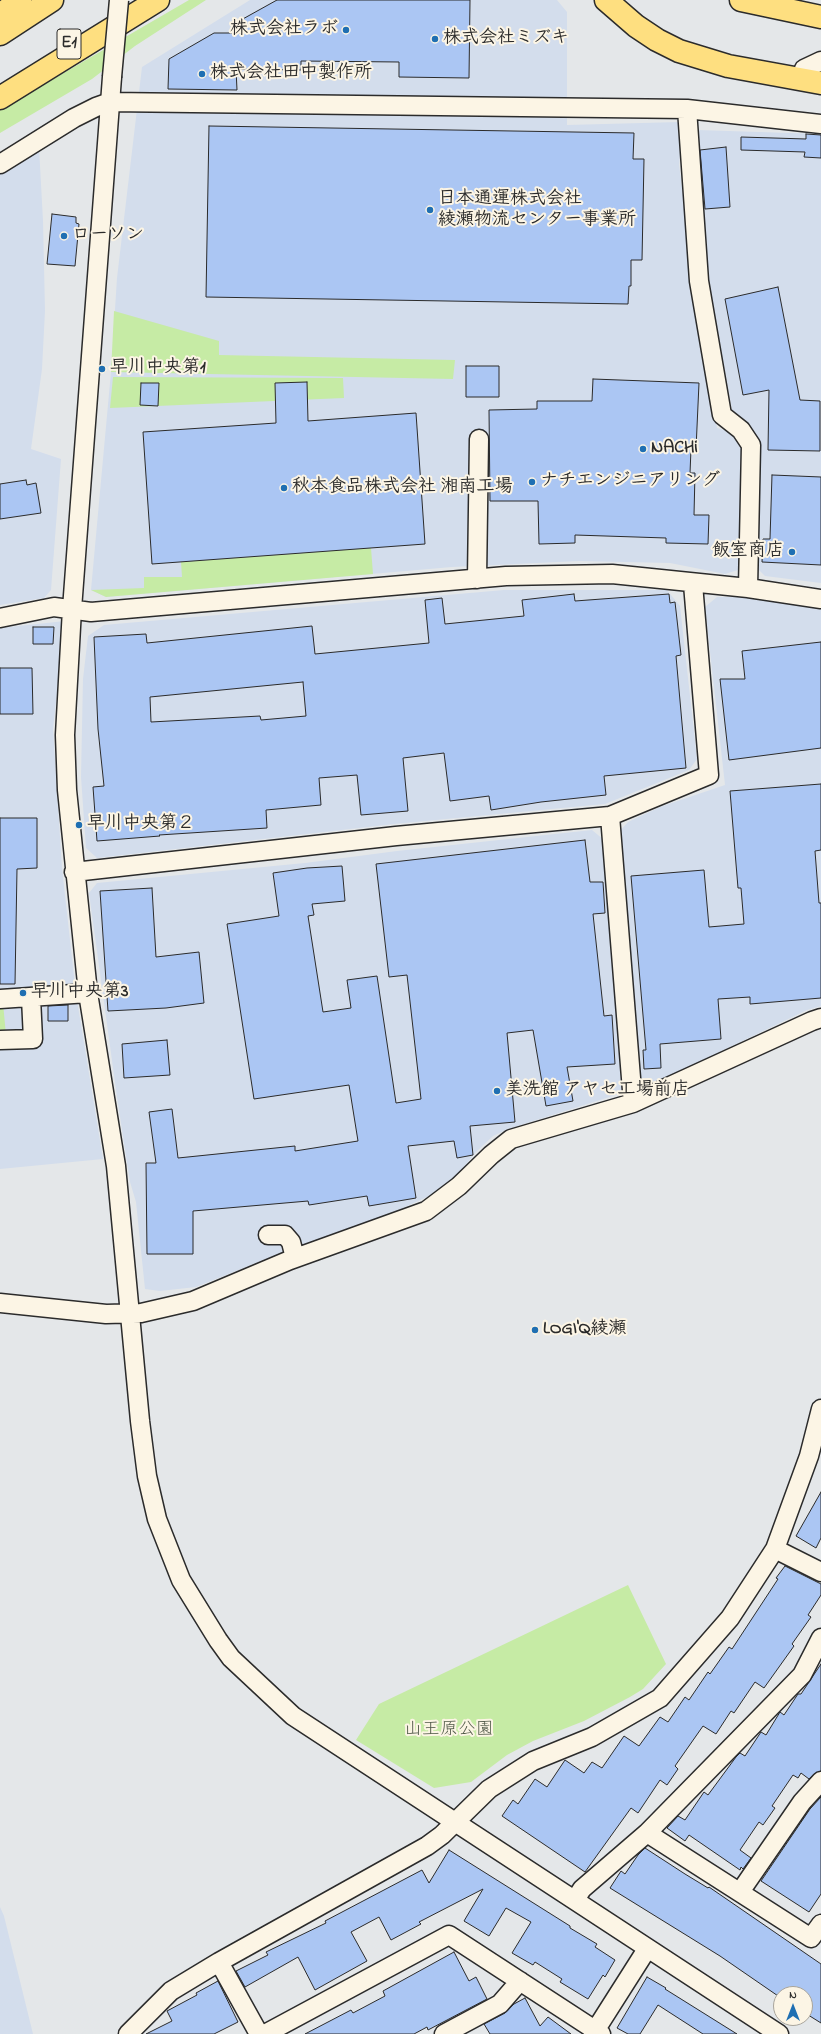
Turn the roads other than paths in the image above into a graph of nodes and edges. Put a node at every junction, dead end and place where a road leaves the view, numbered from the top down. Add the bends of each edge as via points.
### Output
1 (20, 0) edge
2 (52, 0) edge
3 (119, 0) edge
4 (137, 0) edge
5 (158, 0) edge
6 (606, 0) edge
7 (741, 0) edge
8 (815, 10) edge
9 (0, 15) edge
10 (0, 34) edge
11 (815, 66) edge
12 (753, 71) junction
13 (821, 83) edge
14 (0, 88) edge
15 (0, 98) edge
16 (110, 102) junction
17 (687, 109) junction
18 (821, 124) edge
19 (0, 164) edge
20 (479, 440) dead end
21 (477, 579) junction
22 (693, 584) junction
23 (748, 588) junction
24 (821, 599) edge
25 (72, 609) junction
26 (0, 618) edge
27 (610, 816) junction
28 (74, 872) junction
29 (88, 993) junction
30 (32, 998) junction
31 (0, 999) edge
32 (821, 1018) edge
33 (0, 1040) edge
34 (633, 1103) junction
35 (268, 1235) dead end
36 (296, 1258) junction
37 (0, 1303) edge
38 (129, 1313) junction
39 (821, 1409) edge
40 (775, 1549) junction
41 (821, 1572) edge
42 (821, 1638) edge
43 (821, 1781) edge
44 (456, 1821) junction
45 (647, 1833) junction
46 (740, 1892) junction
47 (575, 1900) junction
48 (821, 1924) edge
49 (648, 1949) junction
50 (219, 1962) junction
51 (520, 1981) junction
52 (596, 2033) edge
53 (128, 2034) edge
54 (259, 2034) edge
55 (265, 2034) edge
56 (444, 2034) edge
57 (779, 2034) edge

1 - 9 highway
2 - 10 highway, E1
3 - 16 street, bridge
4 - 14 highway, E1
5 - 15 highway
6 - 12 highway via 636,26 679,51
7 - 8 highway
11 - 12 highway
12 - 13 highway
16 - 17 street
16 - 19 street via 96,106 74,118
16 - 25 street
17 - 18 street
17 - 23 street via 699,281 722,415 741,430 751,445
20 - 21 street
21 - 22 street via 612,574
21 - 25 street via 91,612
22 - 23 street
22 - 27 street via 709,776
23 - 24 street
25 - 26 street via 54,607
25 - 28 street via 65,735
27 - 28 street via 396,836
27 - 34 street
28 - 29 street
29 - 30 street
29 - 38 street via 116,1166
30 - 31 street
30 - 33 street via 33,1039
32 - 34 street
34 - 36 street via 511,1139 459,1186 426,1211
35 - 36 street via 285,1235 291,1242
36 - 38 street via 193,1301 152,1311
37 - 38 street via 106,1314
38 - 44 street via 146,1468 157,1519 181,1580 206,1622 231,1658 293,1716
39 - 40 street via 810,1456
40 - 41 street
40 - 44 street via 730,1618 660,1698 592,1737 533,1762 480,1796
42 - 45 street via 802,1675
43 - 46 street via 802,1802
44 - 47 street
44 - 50 street via 428,1846
45 - 46 street
45 - 47 street via 582,1889
46 - 48 street via 811,1938
47 - 49 street
49 - 52 street
49 - 57 street
50 - 53 street via 171,1991
50 - 54 street
51 - 52 street
51 - 55 street via 449,1935
51 - 56 street via 500,2004

